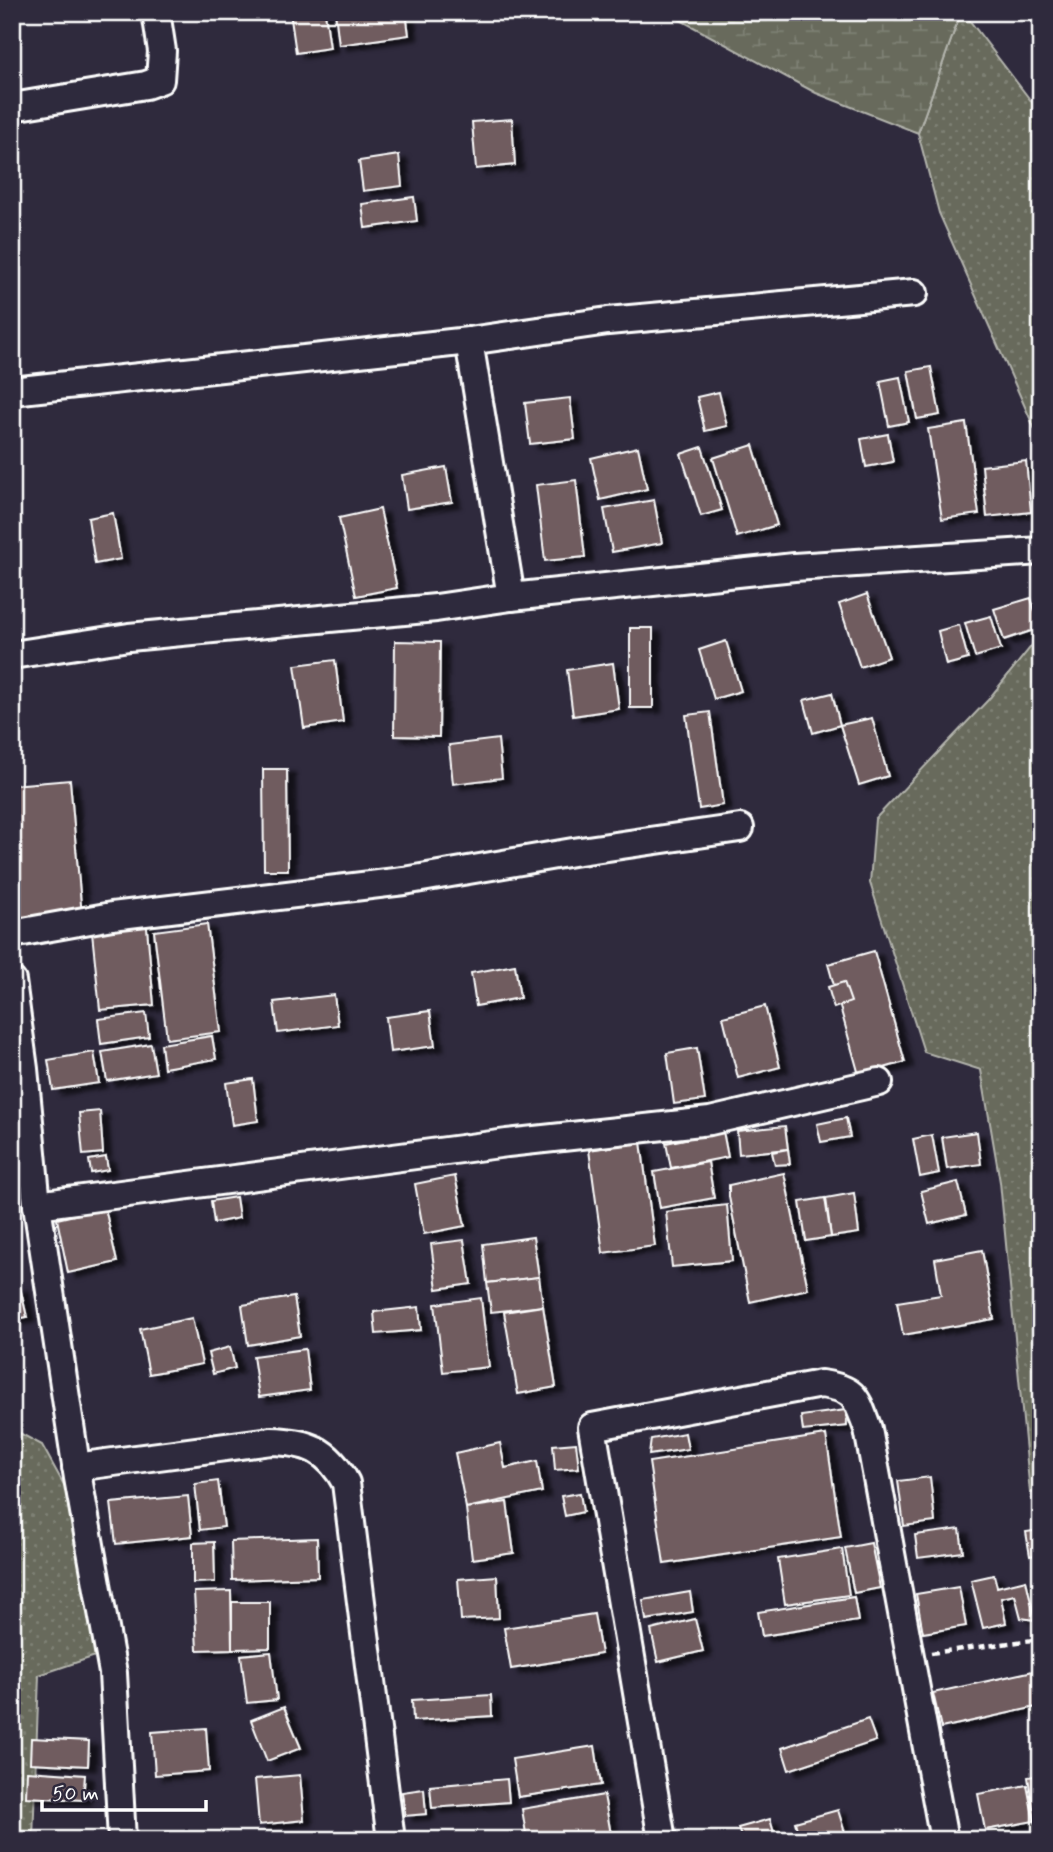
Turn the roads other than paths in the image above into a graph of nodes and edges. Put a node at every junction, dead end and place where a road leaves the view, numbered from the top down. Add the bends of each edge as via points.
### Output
1 (156, 12) edge
2 (12, 107) edge
3 (914, 293) dead end
4 (469, 341) junction
5 (12, 391) edge
6 (1041, 551) edge
7 (511, 597) junction
8 (12, 654) edge
9 (740, 828) dead end
10 (12, 934) edge
11 (12, 981) edge
12 (879, 1082) dead end
13 (37, 1205) junction
14 (76, 1467) junction
15 (122, 1840) edge
16 (391, 1840) edge
17 (662, 1840) edge
18 (944, 1840) edge

1 - 2 street via 162,51 160,80
3 - 4 street via 608,321
4 - 5 street
4 - 7 street
6 - 7 street via 793,567
7 - 8 street via 129,637
9 - 10 street via 404,881 112,916
11 - 13 street
12 - 13 street via 710,1121
13 - 14 street
14 - 15 street via 113,1673
14 - 16 street via 271,1441 299,1442 338,1468 346,1483
17 - 18 street via 592,1427 821,1384 850,1391 868,1429

